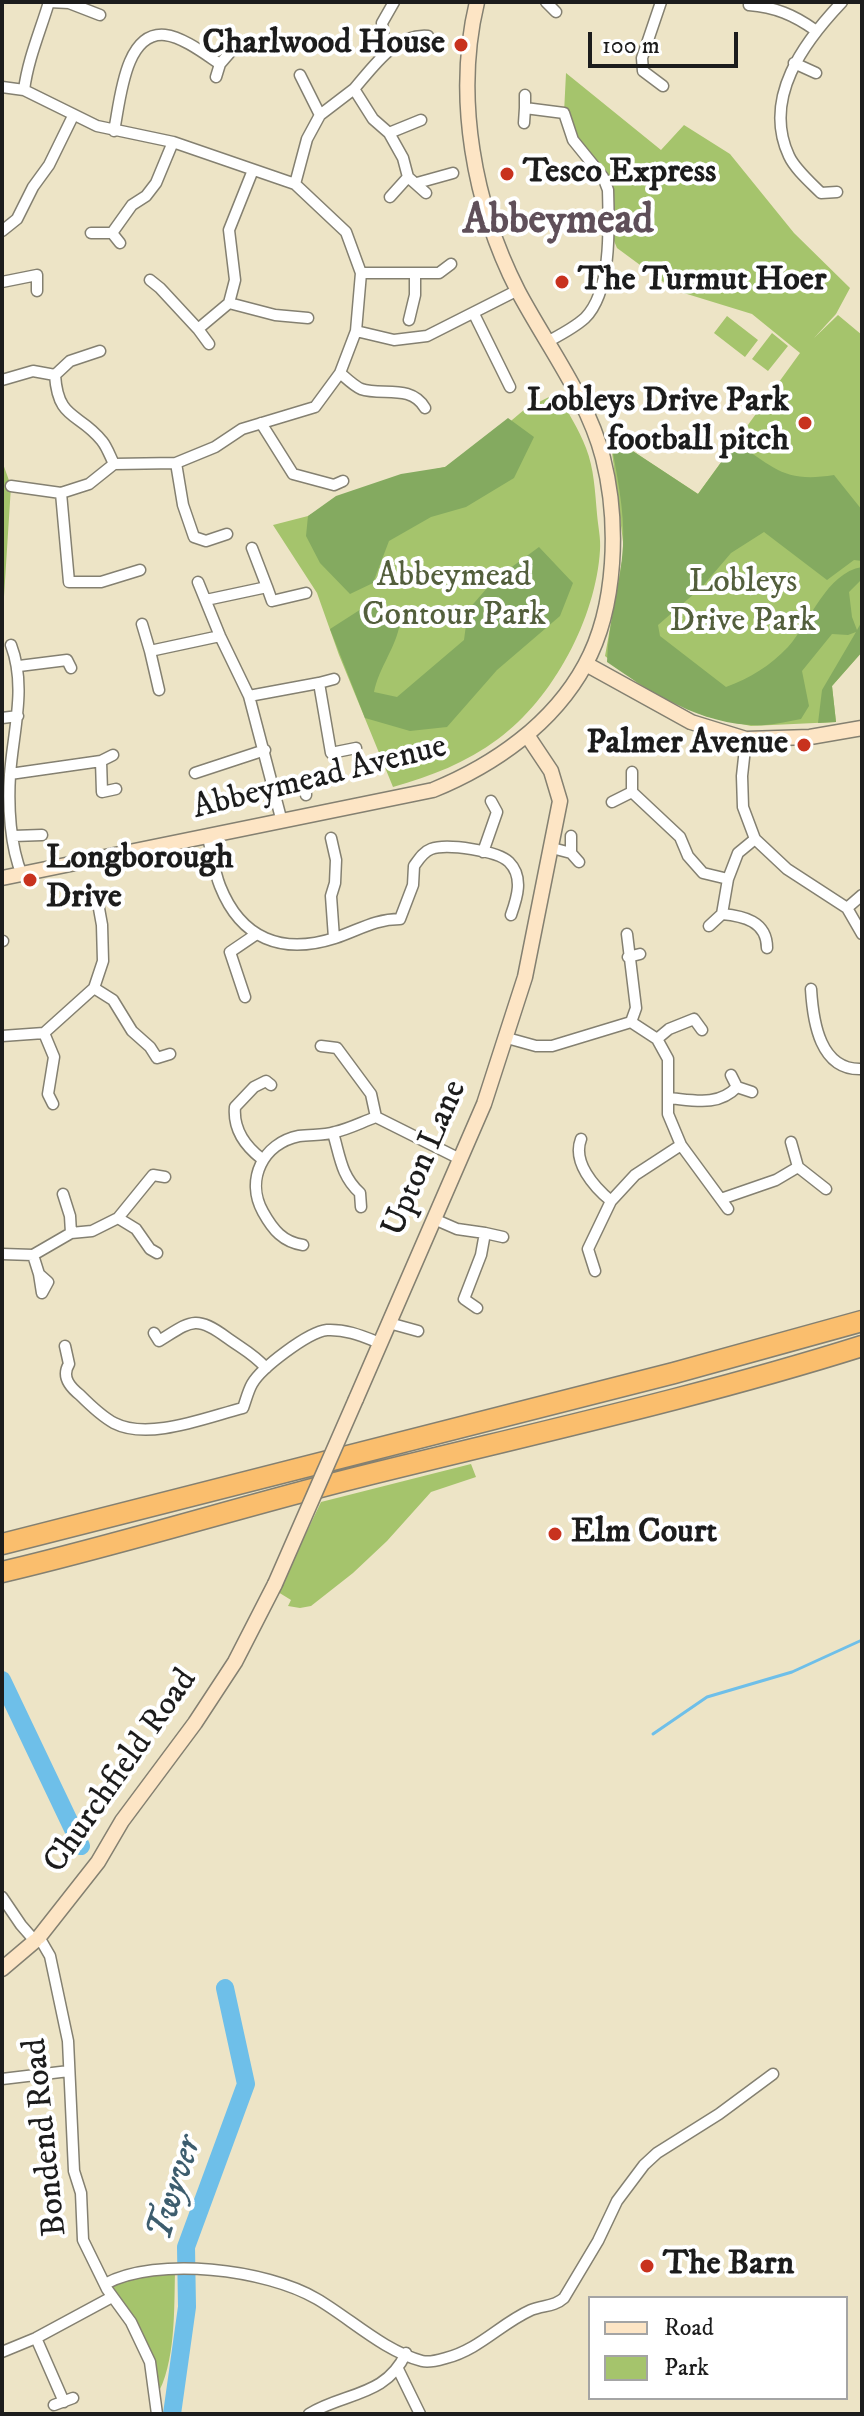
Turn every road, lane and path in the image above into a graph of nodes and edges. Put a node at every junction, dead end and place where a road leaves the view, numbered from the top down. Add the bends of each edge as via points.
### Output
1 (49, 2) edge
2 (394, 2) edge
3 (477, 2) edge
4 (546, 2) edge
5 (661, 2) edge
6 (842, 2) edge
7 (749, 7) edge
8 (535, 12) dead end
9 (556, 12) dead end
10 (100, 15) dead end
11 (815, 30) junction
12 (428, 36) dead end
13 (233, 49) dead end
14 (386, 52) junction
15 (794, 63) junction
16 (220, 64) junction
17 (816, 73) dead end
18 (300, 75) dead end
19 (216, 77) dead end
20 (663, 86) dead end
21 (2, 87) edge
22 (354, 89) junction
23 (24, 90) junction
24 (525, 95) dead end
25 (525, 108) junction
26 (320, 115) junction
27 (73, 116) junction
28 (421, 120) dead end
29 (524, 123) dead end
30 (114, 131) junction
31 (389, 133) junction
32 (173, 142) junction
33 (253, 170) junction
34 (453, 173) dead end
35 (412, 180) junction
36 (295, 184) junction
37 (837, 192) dead end
38 (426, 193) dead end
39 (390, 197) dead end
40 (2, 231) edge
41 (91, 233) dead end
42 (112, 233) junction
43 (120, 243) dead end
44 (35, 262) dead end
45 (451, 264) dead end
46 (361, 273) junction
47 (415, 274) junction
48 (37, 275) junction
49 (150, 280) dead end
50 (2, 282) edge
51 (518, 290) junction
52 (37, 291) dead end
53 (229, 303) junction
54 (474, 314) junction
55 (308, 318) dead end
56 (409, 320) dead end
57 (198, 329) junction
58 (356, 331) junction
59 (547, 342) junction
60 (209, 344) dead end
61 (100, 351) dead end
62 (340, 373) junction
63 (55, 375) junction
64 (2, 380) edge
65 (510, 387) dead end
66 (425, 408) dead end
67 (261, 423) junction
68 (176, 463) junction
69 (114, 464) junction
70 (343, 481) dead end
71 (11, 486) dead end
72 (61, 493) junction
73 (227, 534) dead end
74 (252, 548) dead end
75 (140, 570) dead end
76 (198, 582) dead end
77 (267, 587) junction
78 (306, 593) dead end
79 (206, 600) junction
80 (142, 624) dead end
81 (220, 636) junction
82 (11, 645) dead end
83 (150, 651) junction
84 (586, 664) junction
85 (19, 666) junction
86 (71, 668) dead end
87 (334, 679) dead end
88 (319, 683) junction
89 (159, 690) dead end
90 (249, 696) junction
91 (18, 716) junction
92 (2, 718) edge
93 (862, 728) edge
94 (527, 735) junction
95 (746, 739) junction
96 (356, 748) dead end
97 (265, 750) junction
98 (113, 755) dead end
99 (101, 761) junction
100 (632, 772) dead end
101 (195, 773) dead end
102 (10, 774) junction
103 (116, 789) dead end
104 (274, 790) junction
105 (632, 792) junction
106 (306, 795) dead end
107 (491, 801) dead end
108 (612, 802) dead end
109 (6, 805) edge
110 (282, 822) junction
111 (13, 836) junction
112 (571, 836) dead end
113 (37, 838) dead end
114 (208, 838) junction
115 (331, 838) dead end
116 (755, 839) junction
117 (552, 848) junction
118 (483, 852) junction
119 (571, 853) junction
120 (579, 862) dead end
121 (22, 875) junction
122 (2, 878) edge
123 (728, 879) junction
124 (862, 895) edge
125 (98, 903) dead end
126 (847, 908) junction
127 (722, 914) junction
128 (511, 915) dead end
129 (709, 926) dead end
130 (627, 934) dead end
131 (862, 934) edge
132 (255, 935) junction
133 (334, 938) junction
134 (767, 943) dead end
135 (640, 954) dead end
136 (628, 957) junction
137 (94, 988) junction
138 (811, 989) dead end
139 (245, 997) dead end
140 (631, 1022) junction
141 (699, 1023) dead end
142 (44, 1033) junction
143 (2, 1036) edge
144 (507, 1038) junction
145 (657, 1039) junction
146 (321, 1046) dead end
147 (170, 1054) dead end
148 (862, 1070) edge
149 (731, 1075) dead end
150 (271, 1085) dead end
151 (737, 1087) junction
152 (752, 1092) dead end
153 (668, 1098) junction
154 (53, 1104) dead end
155 (376, 1117) junction
156 (333, 1133) junction
157 (581, 1139) dead end
158 (791, 1142) dead end
159 (681, 1145) junction
160 (262, 1159) junction
161 (460, 1159) junction
162 (798, 1167) junction
163 (165, 1177) dead end
164 (826, 1189) dead end
165 (63, 1194) dead end
166 (721, 1199) junction
167 (611, 1201) junction
168 (361, 1207) dead end
169 (728, 1209) dead end
170 (118, 1218) junction
171 (434, 1219) junction
172 (71, 1233) junction
173 (485, 1233) junction
174 (503, 1237) dead end
175 (303, 1245) dead end
176 (151, 1252) dead end
177 (2, 1254) edge
178 (33, 1255) junction
179 (595, 1271) dead end
180 (39, 1274) dead end
181 (477, 1308) dead end
182 (862, 1321) edge
183 (389, 1323) junction
184 (418, 1331) dead end
185 (158, 1341) dead end
186 (380, 1343) junction
187 (65, 1346) dead end
188 (862, 1346) edge
189 (266, 1368) junction
190 (2, 1544) edge
191 (2, 1572) edge
192 (273, 1589) joint
193 (2, 1897) edge
194 (37, 1939) junction
195 (2, 1969) edge
196 (69, 2071) junction
197 (773, 2074) dead end
198 (2, 2079) edge
199 (105, 2284) junction
200 (112, 2297) junction
201 (36, 2338) junction
202 (2, 2352) edge
203 (406, 2353) junction
204 (398, 2369) junction
205 (64, 2402) dead end
206 (157, 2414) edge
207 (309, 2414) edge
208 (420, 2414) edge

1 - 10 street
1 - 23 street via 28,61
2 - 14 street via 382,23
3 - 51 street, Abbeymead Avenue via 469,80 475,168
4 - 8 street
4 - 9 street
5 - 20 street via 642,58 643,71
6 - 11 street
7 - 11 street via 773,7
11 - 15 street
12 - 14 street via 416,35
13 - 16 street
14 - 22 street
15 - 17 street
15 - 37 street via 780,114 783,140 819,199
16 - 19 street
16 - 30 street via 166,35 149,37 137,46 129,63
18 - 26 street
21 - 23 street
22 - 26 street
22 - 31 street
23 - 27 street
24 - 25 street
25 - 29 street
25 - 59 street via 564,113 573,140 608,190 602,290 585,318
26 - 36 street via 307,139
27 - 30 street
27 - 40 street via 17,219
28 - 31 street
30 - 32 street
31 - 35 street
32 - 33 street
32 - 42 street via 156,183
33 - 36 street
33 - 53 street via 229,230 235,280
34 - 35 street
35 - 38 street
35 - 39 street
36 - 46 street via 346,232
41 - 42 street
42 - 43 street
44 - 48 street
45 - 47 street via 440,276
46 - 47 street
46 - 58 street
47 - 56 street
48 - 50 street
48 - 52 street
49 - 57 street
51 - 54 street
51 - 59 street, Abbeymead Avenue
53 - 55 street
53 - 57 street
54 - 58 street via 427,336 394,340
54 - 65 street
57 - 60 street
58 - 62 street
59 - 84 street, Abbeymead Avenue via 596,438 613,520 609,590
61 - 63 street via 70,361
62 - 66 street via 361,389 414,396
62 - 67 street via 315,407
63 - 64 street via 33,371
63 - 69 street via 56,395 65,409 104,443
67 - 68 street
67 - 70 street via 293,475 334,485
68 - 69 street
68 - 73 street via 191,542
69 - 72 street via 89,484
71 - 72 street
72 - 75 street via 67,586
74 - 77 street
76 - 79 street
77 - 78 street via 272,601
77 - 79 street
79 - 81 street
80 - 83 street
81 - 83 street
81 - 90 street
82 - 85 street
83 - 89 street
84 - 94 street, Abbeymead Avenue
84 - 95 street via 691,722
85 - 86 street via 67,660
85 - 91 street
87 - 88 street
88 - 90 street
88 - 96 street via 331,753
90 - 97 street
91 - 92 street
91 - 102 street
93 - 95 street via 810,737
94 - 110 street, Abbeymead Avenue via 433,790
94 - 117 street, Upton Lane via 551,771 560,801
95 - 116 street via 743,807
97 - 101 street
97 - 104 street
98 - 99 street
99 - 102 street
99 - 103 street via 102,792
100 - 105 street
102 - 109 street
104 - 106 street via 305,782
104 - 110 street
105 - 108 street
105 - 123 street via 680,837 703,873
107 - 118 street via 497,812
109 - 111 street
110 - 114 street, Abbeymead Avenue
111 - 113 street
111 - 121 street
112 - 119 street
114 - 121 street, Abbeymead Avenue
114 - 132 street via 219,885 234,913
115 - 133 street via 336,860 331,896
116 - 123 street via 738,853
116 - 126 street via 787,869
117 - 119 street
117 - 144 street, Upton Lane
118 - 128 street via 508,860 514,869 518,886
118 - 133 street via 448,845 430,849 414,866 400,919 382,919
119 - 120 street
121 - 122 street, Abbeymead Avenue
123 - 127 street
124 - 126 street
125 - 137 street via 103,961
126 - 131 street
127 - 129 street
127 - 134 street via 746,917
130 - 136 street
132 - 133 street via 282,944
132 - 139 street via 230,952
135 - 136 street
136 - 140 street via 636,1008
137 - 142 street
137 - 147 street via 113,1000 157,1058
138 - 148 street via 806,1005 831,1060
140 - 144 street via 552,1046
140 - 145 street
141 - 145 street via 669,1029
142 - 143 street
142 - 154 street via 54,1057 48,1094
144 - 161 street, Upton Lane
145 - 153 street via 668,1059
146 - 155 street via 340,1043 371,1094
149 - 151 street
150 - 160 street via 266,1081 254,1087 235,1107 243,1141
151 - 152 street
151 - 153 street via 712,1102
153 - 159 street via 668,1114
155 - 156 street
155 - 161 street
156 - 160 street via 289,1139
156 - 168 street via 348,1182 364,1190
157 - 167 street via 578,1155 595,1188
158 - 162 street
159 - 166 street
159 - 167 street via 635,1175
160 - 175 street via 256,1197 288,1248
161 - 171 street, Upton Lane
162 - 164 street
162 - 166 street
163 - 170 street via 153,1175
165 - 172 street
166 - 169 street
167 - 179 street via 582,1249
170 - 172 street via 92,1231
170 - 176 street via 136,1229
171 - 173 street
171 - 183 street, Upton Lane
172 - 178 street
173 - 174 street
173 - 181 street via 460,1303
177 - 178 street
178 - 180 street
182 - 190 highway
183 - 184 street
183 - 186 street, Upton Lane
185 - 189 street via 208,1319
186 - 189 street via 348,1330 322,1330
186 - 192 street, Upton Lane, bridge
187 - 189 street via 65,1377 72,1389 115,1424 137,1429 159,1429 243,1408
188 - 191 highway
192 - 194 street, Churchfield Road via 195,1723
193 - 194 street, Bondend Road
194 - 195 street, Churchfield Road
194 - 196 street, Bondend Road via 50,1956
196 - 198 street
196 - 199 street, Bondend Road via 83,2240
197 - 203 street via 644,2165 557,2305 531,2310 463,2353 424,2362
199 - 200 street, Bondend Road
199 - 203 street via 122,2275 173,2269 247,2274 316,2298
200 - 201 street
200 - 206 street, Bondend Road via 150,2362
201 - 202 street
201 - 205 street
203 - 204 street
204 - 207 street via 369,2390
204 - 208 street

